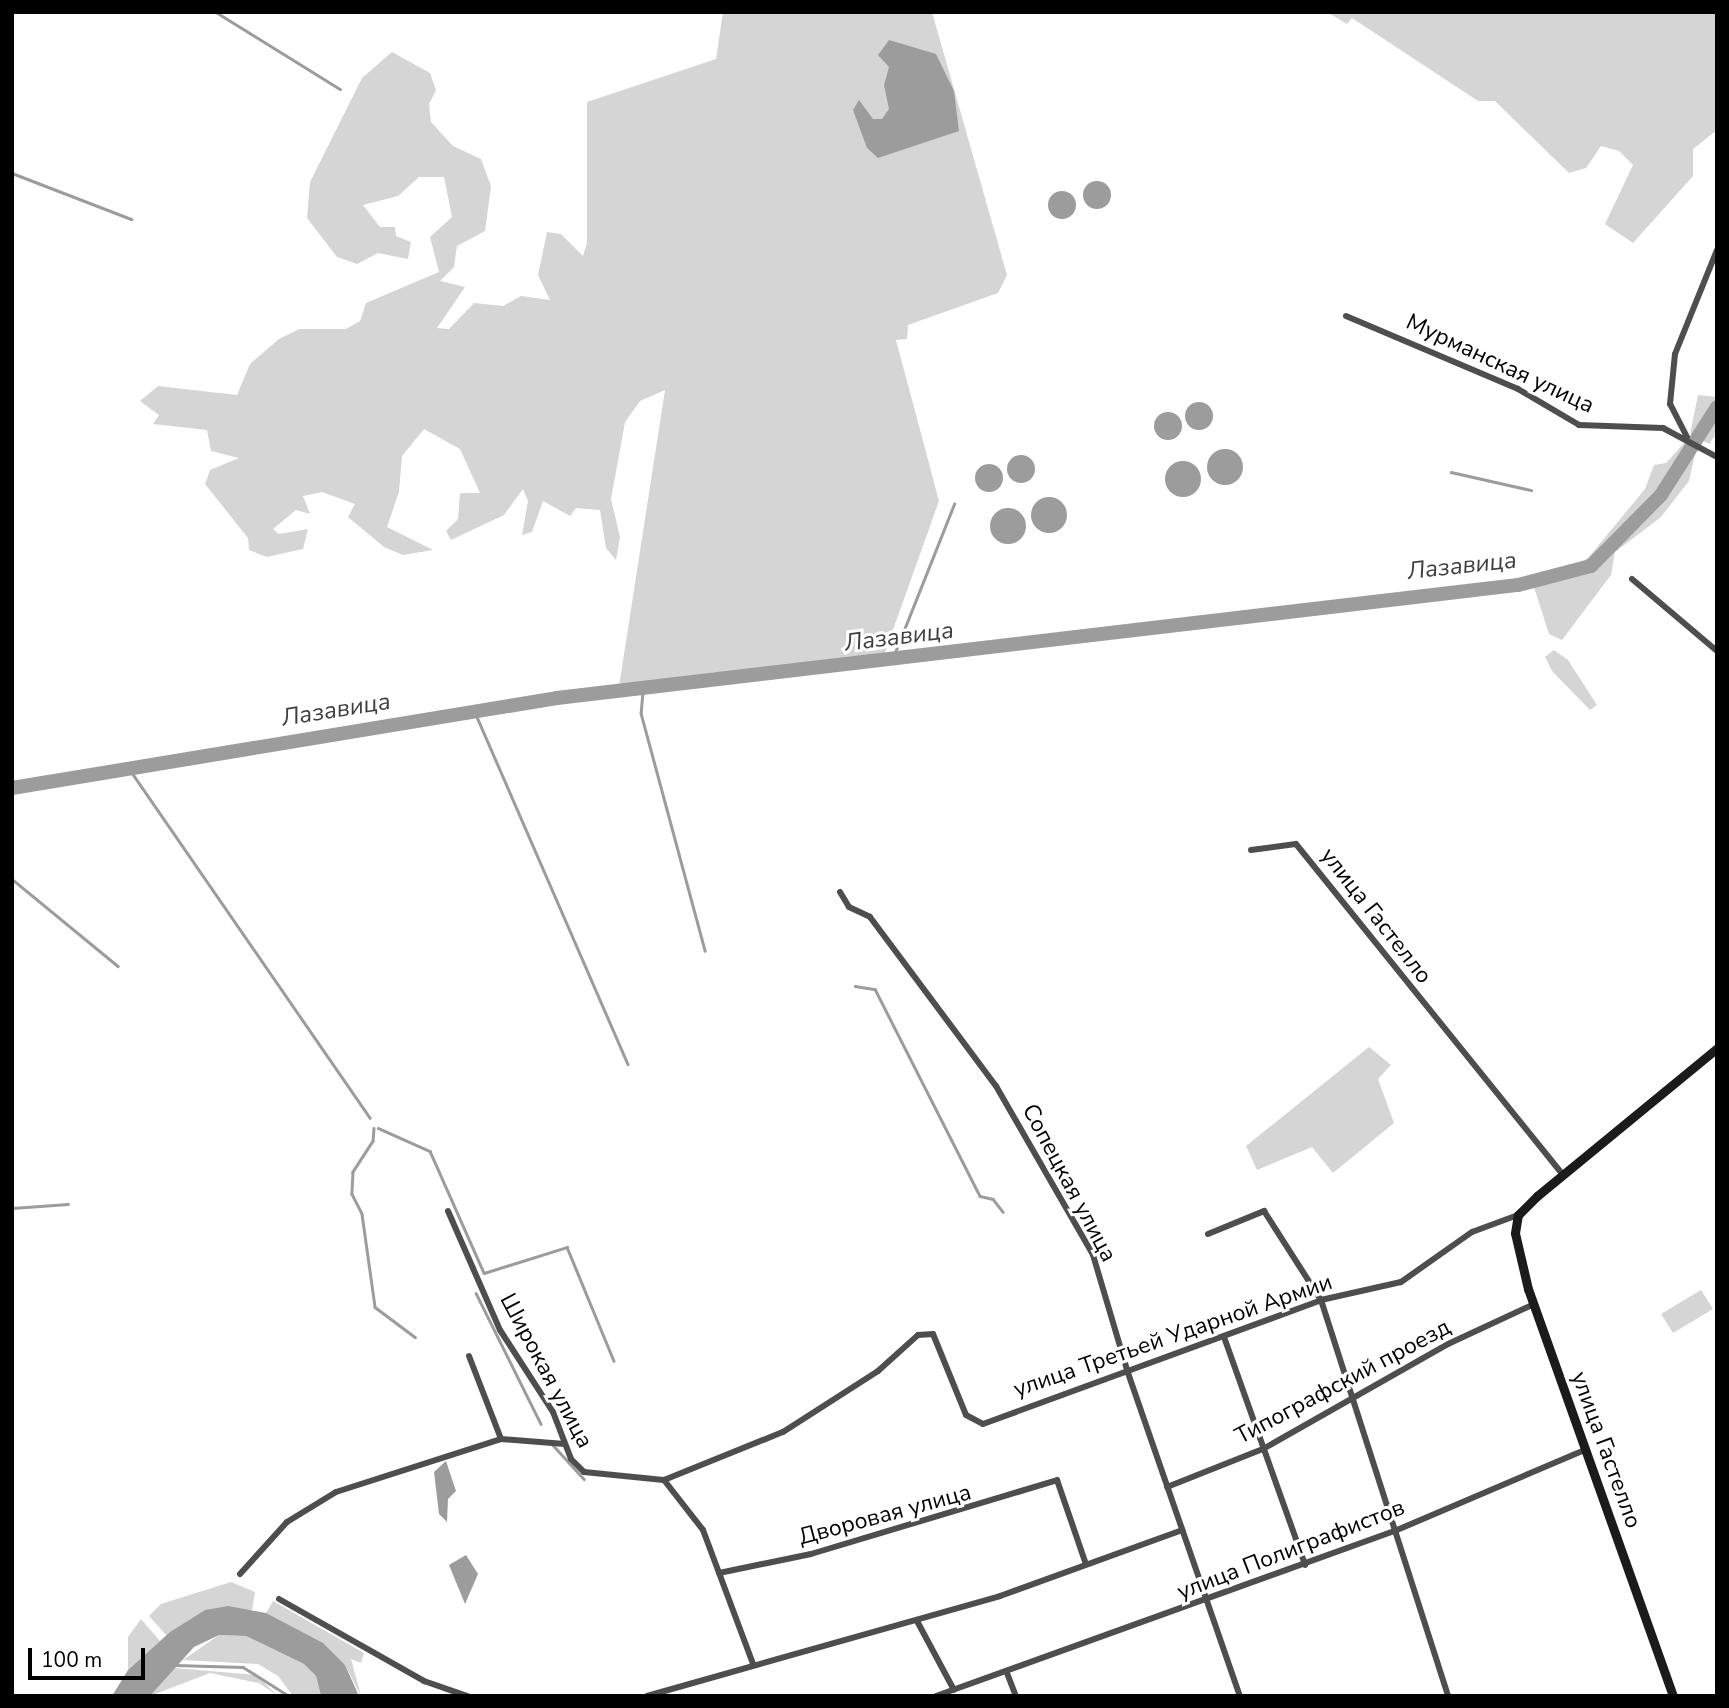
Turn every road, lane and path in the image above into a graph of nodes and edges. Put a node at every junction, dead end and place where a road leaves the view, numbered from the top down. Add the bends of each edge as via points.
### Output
1 (1717, 250) edge
2 (1346, 316) dead end
3 (1687, 438) junction
4 (1717, 457) edge
5 (1632, 579) dead end
6 (1717, 651) edge
7 (1251, 850) dead end
8 (840, 892) dead end
9 (1717, 1048) edge
10 (1563, 1175) junction
11 (448, 1211) dead end
12 (1518, 1215) junction
13 (1208, 1234) dead end
14 (1321, 1300) junction
15 (1534, 1304) junction
16 (1224, 1337) junction
17 (469, 1356) dead end
18 (1128, 1373) junction
19 (1355, 1398) junction
20 (983, 1424) joint
21 (501, 1438) junction
22 (565, 1444) junction
23 (1263, 1449) junction
24 (1585, 1450) junction
25 (664, 1480) junction
26 (1167, 1487) junction
27 (1182, 1530) junction
28 (1397, 1530) junction
29 (1086, 1564) junction
30 (1304, 1565) junction
31 (719, 1573) junction
32 (240, 1574) dead end
33 (279, 1599) dead end
34 (1207, 1601) junction
35 (917, 1621) junction
36 (753, 1664) junction
37 (1006, 1673) junction
38 (954, 1690) junction
39 (467, 1696) edge
40 (647, 1696) edge
41 (936, 1696) edge
42 (1016, 1696) edge
43 (1240, 1696) edge
44 (1448, 1696) edge
45 (1673, 1696) edge

1 - 3 street via 1675,354 1670,404 1674,421
2 - 3 street, Мурманская улица via 1518,389 1579,425 1644,425
3 - 4 street, Мурманская улица
5 - 6 street
7 - 10 street, улица Гастелло via 1296,844
8 - 18 street, Сопецкая улица via 849,907 870,917 1020,1126 1093,1255
9 - 10 main road, улица Третьей Ударной Армии
10 - 12 main road, улица Третьей Ударной Армии
11 - 22 street, Широкая улица via 500,1330 553,1412
12 - 14 street, улица Третьей Ударной Армии via 1472,1231 1401,1282
12 - 15 main road, улица Гастелло via 1516,1248
13 - 14 street via 1264,1211
14 - 16 street, улица Третьей Ударной Армии
14 - 19 street
15 - 19 street, Типографский проезд via 1448,1344
15 - 24 main road, улица Гастелло
16 - 18 street, улица Третьей Ударной Армии
16 - 23 street
17 - 21 street
18 - 20 street, улица Третьей Ударной Армии
18 - 26 street, Сопецкая улица
19 - 23 street, Типографский проезд
19 - 28 street
20 - 25 street, Широкая улица via 966,1415 933,1334 918,1335 878,1371 783,1432
21 - 22 street
21 - 32 street via 439,1455 307,1506
22 - 25 street, Широкая улица via 584,1472
23 - 26 street, Типографский проезд
23 - 30 street
24 - 28 street, улица Полиграфистов
24 - 45 main road, улица Гастелло
25 - 31 street via 703,1530
26 - 27 street, Сопецкая улица
27 - 29 street
27 - 34 street, Сопецкая улица
28 - 30 street, улица Полиграфистов
28 - 44 street
29 - 31 street, Дворовая улица via 1057,1480 811,1554
29 - 35 street
30 - 34 street, улица Полиграфистов
31 - 36 street
33 - 39 street via 424,1681
34 - 37 street, улица Полиграфистов
34 - 43 street, Сопецкая улица
35 - 36 street
35 - 38 street
36 - 40 street
37 - 38 street, улица Полиграфистов
37 - 42 street
38 - 41 street

